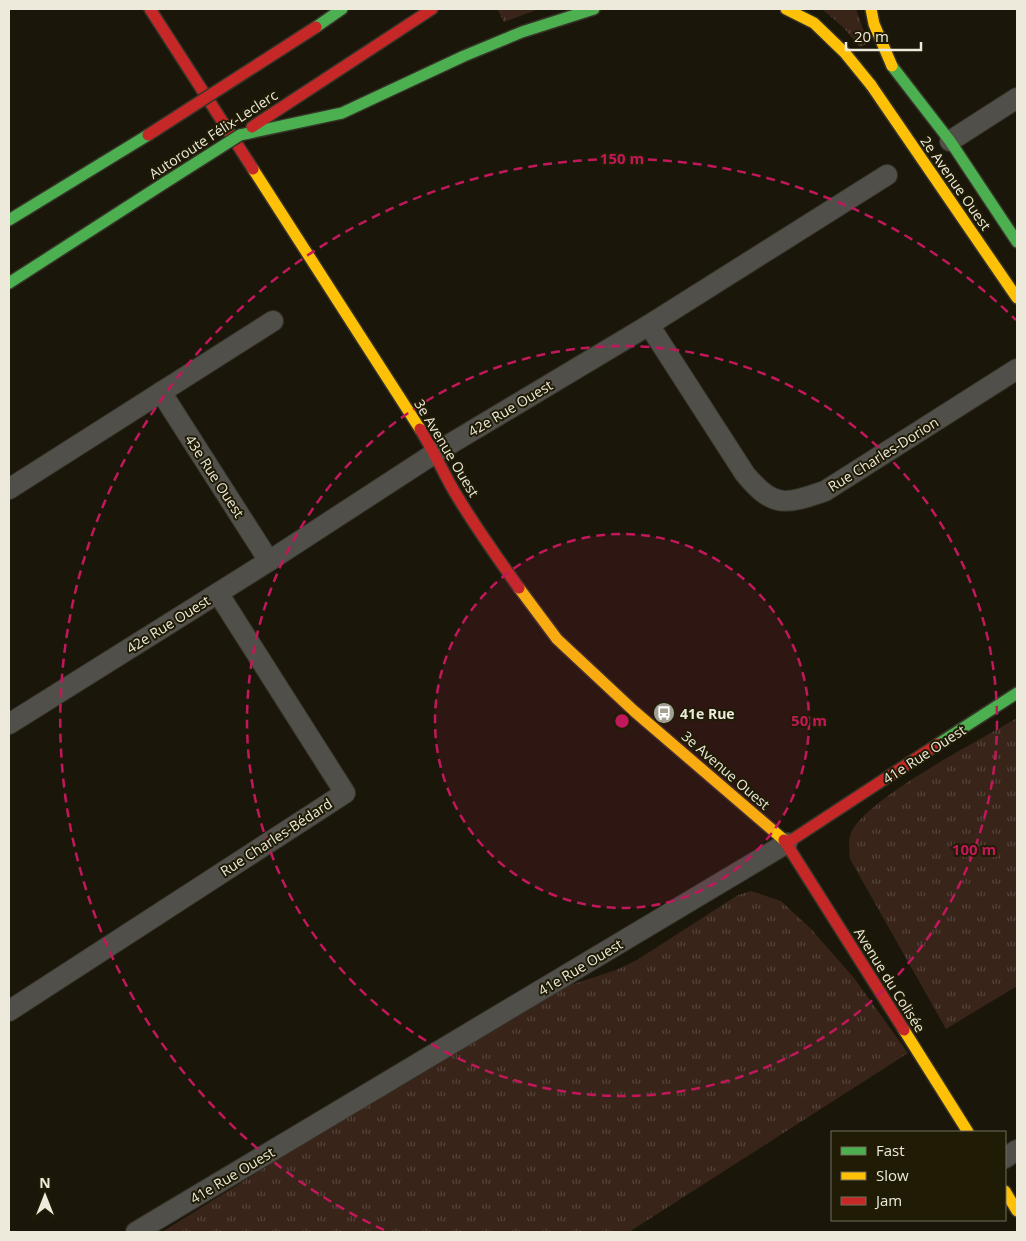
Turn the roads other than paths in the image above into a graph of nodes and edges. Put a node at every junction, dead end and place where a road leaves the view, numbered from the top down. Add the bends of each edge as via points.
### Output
1 (150, 9) edge
2 (342, 9) edge
3 (432, 9) edge
4 (594, 9) edge
5 (786, 9) edge
6 (870, 9) edge
7 (1017, 98) edge
8 (240, 135) junction
9 (950, 141) junction
10 (887, 175) dead end
11 (9, 220) edge
12 (1017, 242) edge
13 (9, 283) edge
14 (1017, 298) edge
15 (273, 321) dead end
16 (649, 324) junction
17 (1017, 369) edge
18 (161, 392) junction
19 (435, 453) junction
20 (9, 489) edge
21 (269, 561) junction
22 (218, 593) junction
23 (1017, 693) edge
24 (9, 724) edge
25 (788, 843) junction
26 (9, 1011) edge
27 (967, 1131) edge
28 (1017, 1150) edge
29 (1006, 1157) edge
30 (1006, 1193) edge
31 (1017, 1212) edge
32 (136, 1232) edge

1 - 19 main road, 3e Avenue Ouest
2 - 11 main road, bridge via 148,135
3 - 8 main road, Autoroute Félix-Leclerc
4 - 8 main road via 522,32 342,113
5 - 14 main road, 2e Avenue Ouest via 814,23 845,53 871,85
6 - 9 main road, 2e Avenue Ouest via 892,66
7 - 9 street
8 - 13 main road, Autoroute Félix-Leclerc, bridge
9 - 12 main road, 2e Avenue Ouest
10 - 16 street, 42e Rue Ouest
15 - 18 street
16 - 17 street, Rue Charles-Dorion via 745,474 760,492 781,501 799,500 825,491
16 - 19 street, 42e Rue Ouest
18 - 20 street
18 - 21 street, 43e Rue Ouest
19 - 21 street, 42e Rue Ouest
19 - 25 main road, 3e Avenue Ouest via 450,484 491,549 557,639 634,711
21 - 22 street, 42e Rue Ouest
22 - 24 street, 42e Rue Ouest
22 - 26 street, Rue Charles-Bédard via 345,792
23 - 25 main road, 41e Rue Ouest
25 - 27 main road, Avenue du Colisée
25 - 32 street, 41e Rue Ouest
28 - 29 street
30 - 31 main road

